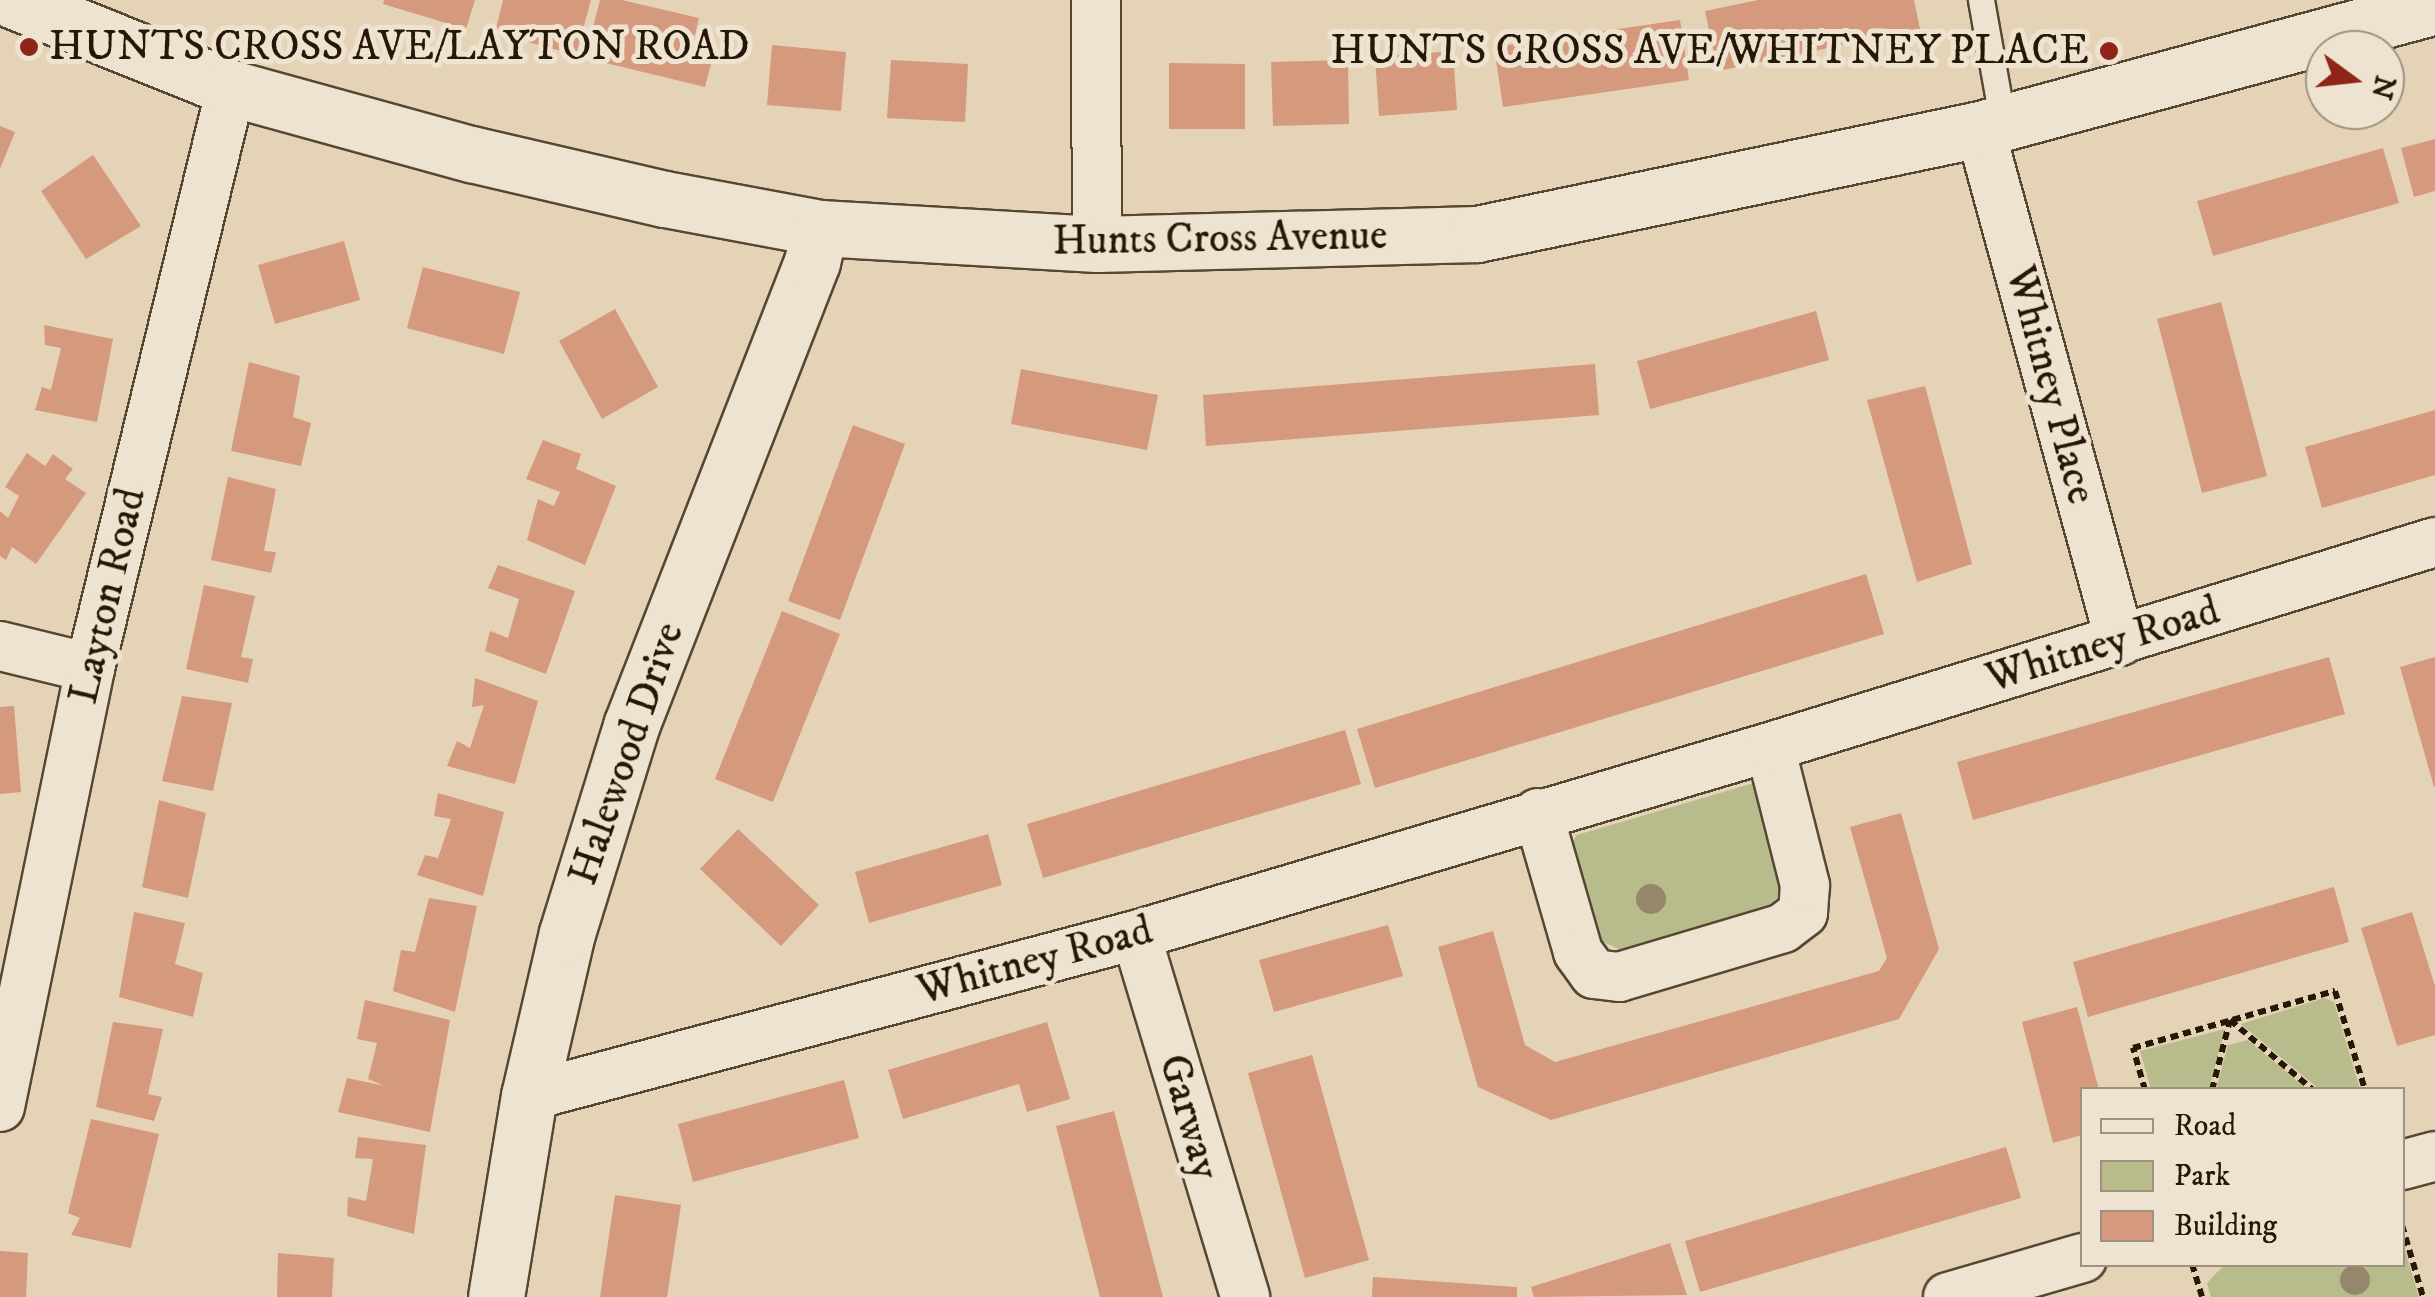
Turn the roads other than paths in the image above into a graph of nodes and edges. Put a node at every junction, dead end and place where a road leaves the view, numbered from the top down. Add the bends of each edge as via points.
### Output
1 (12, 0) edge
2 (1096, 0) edge
3 (1981, 0) edge
4 (2435, 6) edge
5 (230, 88) junction
6 (1992, 126) junction
7 (820, 228) junction
8 (1097, 244) junction
9 (2435, 542) edge
10 (2120, 640) junction
11 (0, 646) edge
12 (90, 668) junction
13 (1770, 747) junction
14 (1538, 813) junction
15 (1136, 935) junction
16 (530, 1096) junction
17 (0, 1106) edge
18 (2435, 1156) edge
19 (2405, 1164) edge
20 (2080, 1259) edge
21 (496, 1297) edge
22 (1245, 1297) edge
23 (1948, 1297) edge

1 - 5 street, Hunts Cross Avenue
2 - 8 street
3 - 6 lane
4 - 6 street, Hunts Cross Avenue
5 - 7 street, Hunts Cross Avenue via 472,154
5 - 12 street, Layton Road
6 - 8 street, Hunts Cross Avenue via 1477,234
6 - 10 street, Whitney Place
7 - 8 street, Hunts Cross Avenue
7 - 16 street, Halewood Drive via 631,726 567,933
9 - 10 street, Whitney Road
10 - 13 street, Whitney Road
11 - 12 street
12 - 17 street, Layton Road
13 - 14 street, Whitney Road
13 - 14 street via 1805,885 1802,913 1783,928 1619,977 1594,974 1578,952
14 - 15 street, Whitney Road
15 - 16 street, Whitney Road
15 - 22 street, Garway
16 - 21 street, Halewood Drive
18 - 19 street
20 - 23 street

